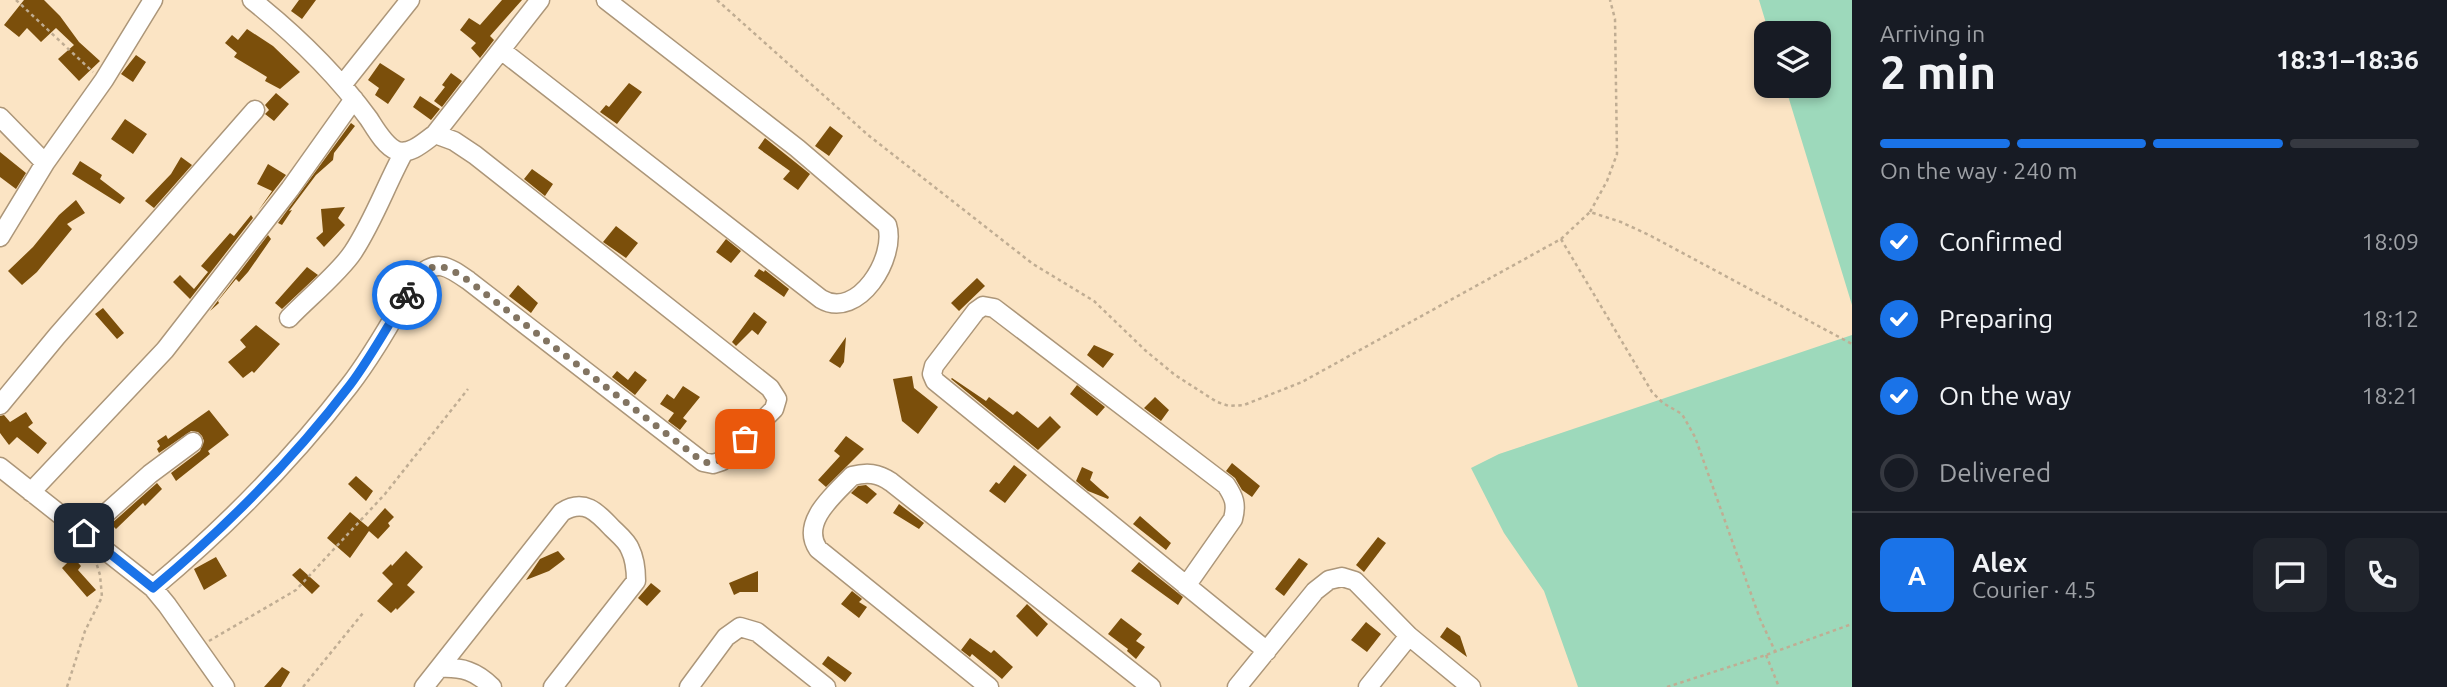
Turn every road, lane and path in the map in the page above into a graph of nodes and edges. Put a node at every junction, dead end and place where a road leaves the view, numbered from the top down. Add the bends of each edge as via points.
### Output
1 (16, 0) edge
2 (153, 0) edge
3 (252, 0) edge
4 (410, 0) edge
5 (540, 0) edge
6 (606, 0) edge
7 (717, 0) edge
8 (1610, 0) edge
9 (274, 6) edge
10 (501, 50) junction
11 (104, 80) junction
12 (343, 84) junction
13 (354, 99) junction
14 (255, 110) dead end
15 (0, 117) edge
16 (435, 134) junction
17 (404, 152) junction
18 (45, 163) junction
19 (1590, 212) junction
20 (0, 237) edge
21 (1561, 239) junction
22 (289, 318) dead end
23 (1852, 344) edge
24 (468, 389) dead end
25 (0, 405) edge
26 (193, 442) dead end
27 (0, 467) edge
28 (31, 492) junction
29 (84, 533) junction
30 (95, 559) dead end
31 (1186, 586) junction
32 (153, 588) junction
33 (363, 613) dead end
34 (1852, 624) edge
35 (1409, 636) junction
36 (197, 648) junction
37 (1267, 651) junction
38 (1775, 651) junction
39 (1766, 655) junction
40 (440, 668) junction
41 (67, 687) edge
42 (225, 687) edge
43 (303, 687) edge
44 (424, 687) edge
45 (492, 687) edge
46 (553, 687) edge
47 (689, 687) edge
48 (826, 687) edge
49 (989, 687) edge
50 (1151, 687) edge
51 (1237, 687) edge
52 (1367, 687) edge
53 (1471, 687) edge
54 (1668, 687) edge
55 (1779, 687) edge

1 - 11 path
2 - 11 street
3 - 9 street
4 - 12 street
5 - 10 street
6 - 10 street via 797,148 887,225 889,246 875,276 851,302 836,305 821,299
7 - 21 path via 868,135 1033,264 1094,301 1175,375 1230,406 1302,382
8 - 19 path via 1615,19 1617,154
9 - 12 street
10 - 16 street
11 - 18 street
12 - 13 street
13 - 17 street via 385,141
13 - 28 street via 165,350
14 - 25 street
15 - 18 street
16 - 17 street
16 - 32 street via 475,155 750,372 775,393 774,409 722,461 703,462 469,281 440,265 430,266 417,278 350,385 274,477
17 - 22 street via 351,255
18 - 20 street
19 - 21 path
19 - 23 path via 1651,236
21 - 38 path via 1652,392 1682,414 1695,437
24 - 36 path via 385,494 296,590
26 - 29 street
27 - 28 street
28 - 29 street
29 - 32 street
30 - 41 path via 102,597 85,631
31 - 31 street via 933,379 934,366 976,311 994,307 1226,485 1234,497 1233,519
31 - 37 street
32 - 36 street
33 - 43 path
34 - 38 path
35 - 37 street via 1355,582 1342,577 1315,591
35 - 52 street
35 - 53 street
36 - 42 street
37 - 51 street
38 - 39 path
39 - 54 path
39 - 55 path
40 - 44 street
40 - 45 street via 468,670
40 - 46 street via 562,512 580,505 592,508 630,547 636,581
47 - 48 street via 726,636 740,627 757,632
49 - 50 street via 818,550 811,535 814,521 852,477 871,473 891,482

